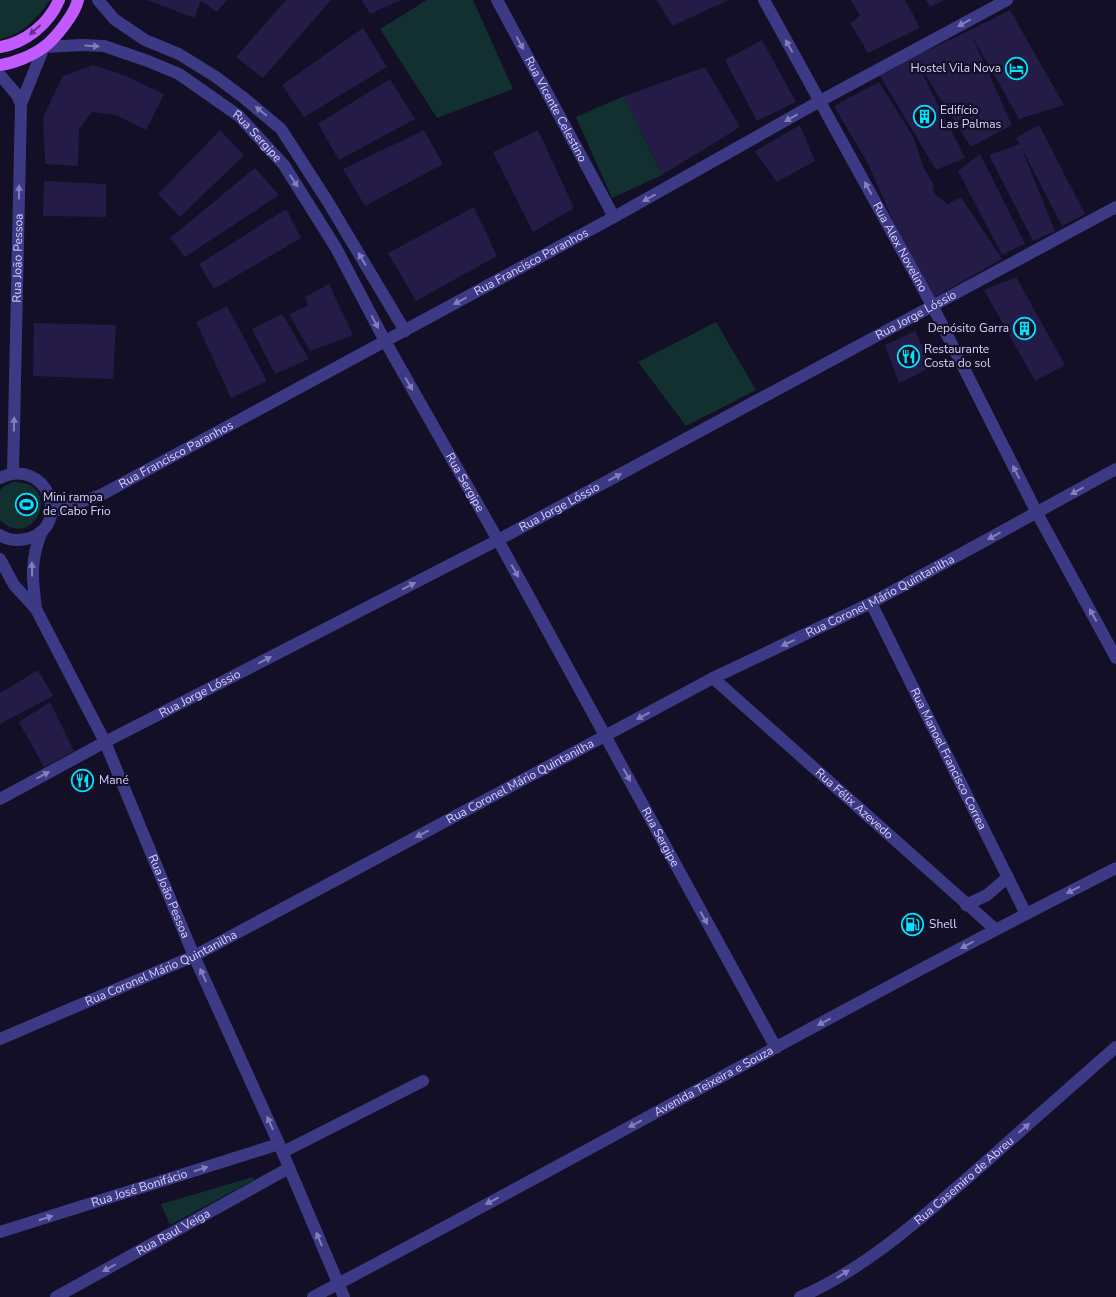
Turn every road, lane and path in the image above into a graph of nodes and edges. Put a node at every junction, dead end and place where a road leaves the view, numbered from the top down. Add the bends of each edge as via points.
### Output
1 (59, 0) edge
2 (78, 0) edge
3 (98, 0) edge
4 (497, 0) edge
5 (764, 0) edge
6 (1007, 0) edge
7 (0, 47) edge
8 (44, 47) junction
9 (0, 65) edge
10 (0, 75) edge
11 (820, 101) junction
12 (21, 104) junction
13 (281, 129) junction
14 (264, 145) junction
15 (1116, 207) edge
16 (614, 218) junction
17 (932, 305) junction
18 (405, 331) junction
19 (385, 341) junction
20 (1116, 469) edge
21 (13, 473) junction
22 (0, 478) edge
23 (51, 512) junction
24 (1037, 513) junction
25 (42, 531) junction
26 (0, 536) edge
27 (498, 540) junction
28 (0, 559) edge
29 (871, 603) junction
30 (36, 609) junction
31 (1116, 658) edge
32 (714, 678) junction
33 (605, 736) junction
34 (105, 742) junction
35 (0, 798) edge
36 (1116, 868) edge
37 (1008, 877) junction
38 (966, 905) junction
39 (1026, 914) junction
40 (995, 929) junction
41 (194, 956) junction
42 (0, 1039) edge
43 (1116, 1047) edge
44 (776, 1048) junction
45 (423, 1081) dead end
46 (281, 1148) junction
47 (289, 1168) junction
48 (0, 1232) edge
49 (338, 1284) junction
50 (56, 1297) edge
51 (313, 1297) edge
52 (344, 1297) edge
53 (800, 1297) edge

1 -> 7 main road via 32,34 14,45
2 - 8 main road via 61,29
13 -> 3 street, Rua Sergipe via 216,77 179,54 145,40 114,18
4 -> 16 street, Rua Vicente Celestino
11 -> 5 street, Rua Alex Novelino
6 -> 11 street, Rua Francisco Paranhos
8 - 9 main road
8 - 12 street, Rua João Pessoa
8 -> 14 street, Rua Sergipe via 104,46 179,74 239,116
10 - 12 street
11 -> 16 street, Rua Francisco Paranhos
17 -> 11 street, Rua Alex Novelino
21 -> 12 street, Rua João Pessoa
13 - 14 street
18 -> 13 street, Rua Sergipe
14 -> 19 street, Rua Sergipe via 284,165 336,248
15 - 17 street, Rua Jorge Lóssio
16 -> 18 street, Rua Francisco Paranhos
24 -> 17 street, Rua Alex Novelino
27 -> 17 street, Rua Jorge Lóssio
18 - 19 street, Rua Francisco Paranhos
19 - 23 street, Rua Francisco Paranhos via 101,495
19 -> 27 street, Rua Sergipe
20 -> 24 street, Rua Coronel Mário Quintanilha
21 - 22 street
21 - 23 street via 33,476 42,483 52,502
23 - 25 street, Rua João Pessoa
24 -> 29 street, Rua Coronel Mário Quintanilha
31 -> 24 street, Rua Alex Novelino
25 - 26 street via 23,540
30 -> 25 street, Rua João Pessoa via 32,560
27 -> 33 street, Rua Sergipe
34 -> 27 street, Rua Jorge Lóssio
28 - 30 street, Rua João Pessoa via 14,584
29 -> 32 street, Rua Coronel Mário Quintanilha
29 - 37 street, Rua Manoel Francisco Correa
30 - 34 street, Rua João Pessoa
32 -> 33 street, Rua Coronel Mário Quintanilha
32 - 38 street, Rua Félix Azevedo
33 -> 41 street, Rua Coronel Mário Quintanilha
33 -> 44 street, Rua Sergipe
35 -> 34 street, Rua Jorge Lóssio
34 - 41 street, Rua João Pessoa
36 -> 39 street, Avenida Teixeira e Souza
37 - 38 street via 987,895
37 - 39 street, Rua Manoel Francisco Correa
38 - 40 street, Rua Félix Azevedo
39 - 40 street, Avenida Teixeira e Souza
40 -> 44 street, Avenida Teixeira e Souza
41 - 42 street, Rua Coronel Mário Quintanilha
46 -> 41 street, Rua João Pessoa
53 -> 43 street, Rua Casemiro de Abreu via 818,1290 898,1236
44 -> 49 street, Avenida Teixeira e Souza
45 - 46 street, Rua José Bonifácio
46 - 47 street, Rua João Pessoa
48 -> 46 street, Rua José Bonifácio
49 -> 47 street, Rua João Pessoa
47 -> 50 street, Rua Raul Veiga
49 - 51 street, Avenida Teixeira e Souza
49 - 52 street, Rua João Pessoa

